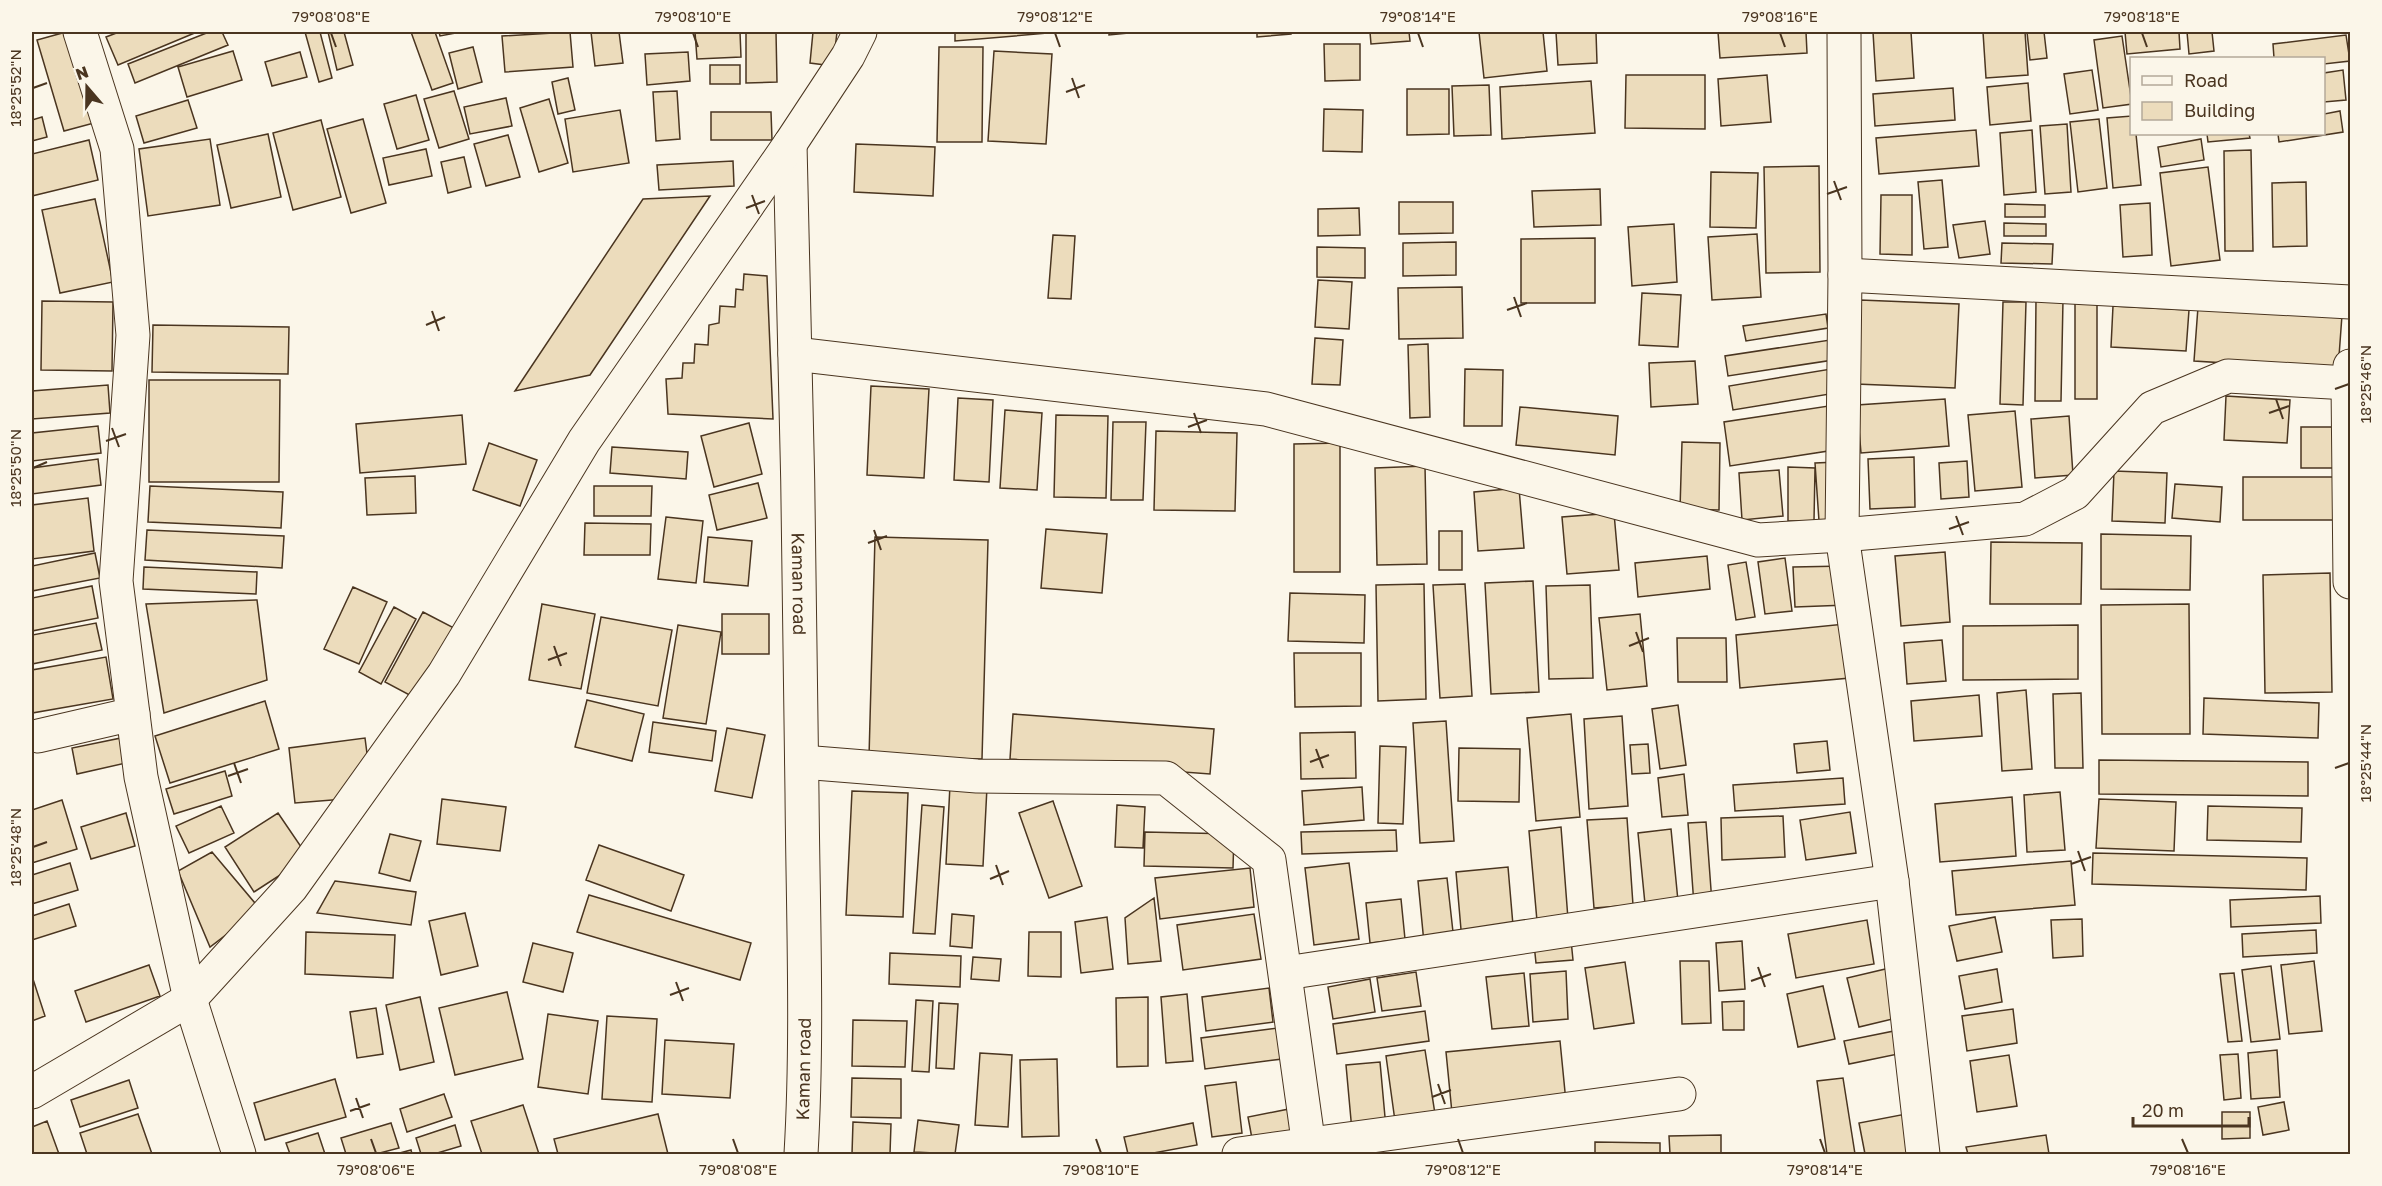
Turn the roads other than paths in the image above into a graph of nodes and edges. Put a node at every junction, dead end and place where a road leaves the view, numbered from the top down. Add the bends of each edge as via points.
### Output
1 (80, 32) edge
2 (860, 32) edge
3 (1844, 32) edge
4 (790, 144) junction
5 (1845, 275) junction
6 (2350, 302) edge
7 (795, 354) junction
8 (2349, 374) edge
9 (1842, 535) junction
10 (2350, 582) edge
11 (133, 714) junction
12 (38, 736) dead end
13 (802, 762) junction
14 (1892, 881) junction
15 (1286, 973) junction
16 (190, 999) junction
17 (32, 1092) edge
18 (1679, 1094) dead end
19 (1310, 1150) edge
20 (239, 1155) edge
21 (801, 1155) edge
22 (1239, 1155) edge
23 (1923, 1155) edge

1 - 11 street via 117,149 133,335 116,581
2 - 4 street
3 - 5 street
4 - 7 street, Kaman road
4 - 16 street via 584,441 444,674 291,888
5 - 6 street
5 - 9 street
7 - 9 street via 1266,409 1758,540
7 - 13 street, Kaman road
8 - 9 street via 2228,376 2152,408 2075,493 2025,519
8 - 10 street
9 - 14 street
11 - 12 street
11 - 16 street via 141,777
13 - 15 street via 977,776 1166,778 1269,860
13 - 21 street, Kaman road via 805,1088
14 - 15 street
14 - 23 street
15 - 19 street
16 - 17 street
16 - 20 street
18 - 19 street
19 - 22 street

